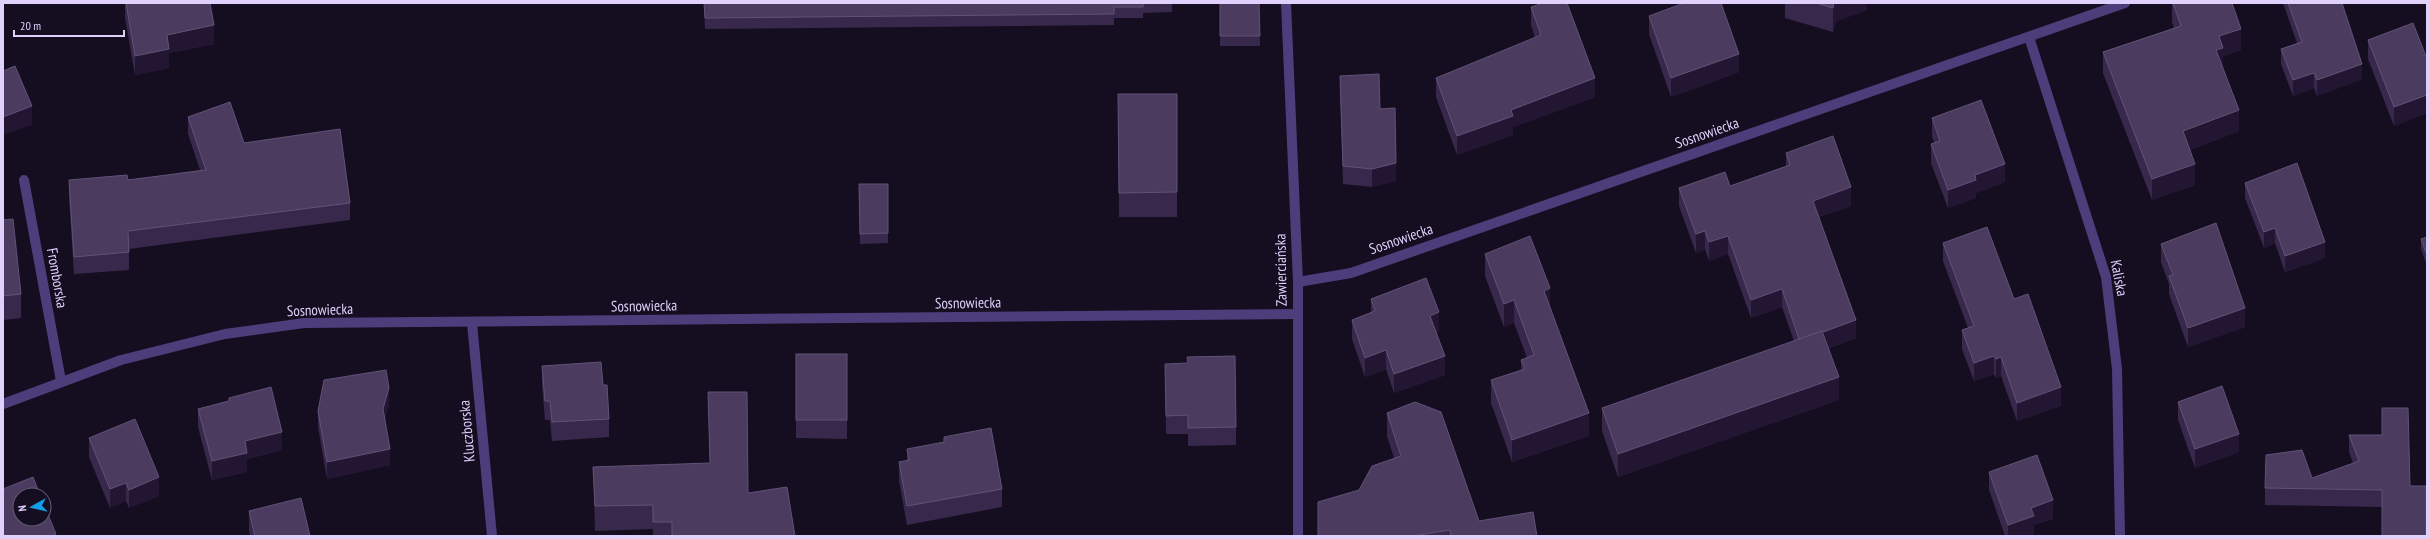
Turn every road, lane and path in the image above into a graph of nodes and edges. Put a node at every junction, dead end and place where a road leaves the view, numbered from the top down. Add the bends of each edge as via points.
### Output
1 (1286, 3) edge
2 (2124, 3) edge
3 (2029, 37) junction
4 (24, 180) dead end
5 (1298, 282) junction
6 (1297, 314) junction
7 (472, 323) junction
8 (61, 381) junction
9 (3, 404) edge
10 (492, 536) edge
11 (1298, 536) edge
12 (2120, 536) edge

1 - 5 street, Zawierciańska
2 - 3 street, Sosnowiecka
3 - 5 street, Sosnowiecka via 1351,273
3 - 12 street, Kaliska via 2106,277 2117,369
4 - 8 street, Fromborska
5 - 6 street, Zawierciańska
6 - 7 street, Sosnowiecka
6 - 11 street, Zawierciańska
7 - 8 street, Sosnowiecka via 304,323 226,334 121,360
7 - 10 street, Kluczborska
8 - 9 street, Sosnowiecka

